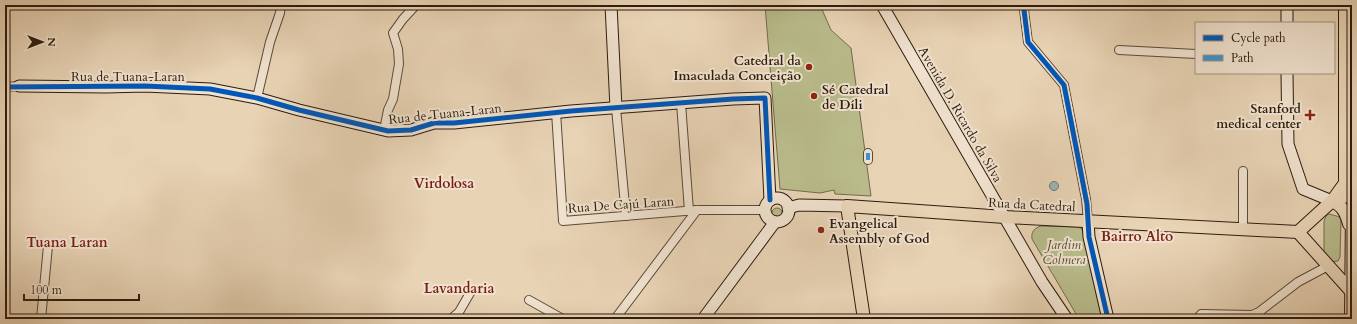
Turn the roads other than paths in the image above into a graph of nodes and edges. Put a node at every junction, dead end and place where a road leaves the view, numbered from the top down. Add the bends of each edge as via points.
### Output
1 (281, 5) edge
2 (416, 5) edge
3 (611, 5) edge
4 (882, 5) edge
5 (1026, 5) edge
6 (1287, 5) edge
7 (1344, 5) edge
8 (1287, 22) edge
9 (1119, 50) dead end
10 (1195, 54) edge
11 (1287, 74) edge
12 (1348, 82) edge
13 (19, 86) joint
14 (5, 87) edge
15 (257, 98) junction
16 (681, 103) junction
17 (616, 108) junction
18 (556, 112) junction
19 (384, 130) junction
20 (1243, 171) dead end
21 (1352, 194) edge
22 (1332, 201) junction
23 (768, 205) junction
24 (848, 206) junction
25 (1352, 207) edge
26 (788, 208) junction
27 (693, 210) junction
28 (626, 216) junction
29 (1005, 217) junction
30 (1088, 220) junction
31 (775, 222) junction
32 (1243, 229) junction
33 (1351, 229) edge
34 (1298, 232) junction
35 (48, 246) dead end
36 (1328, 266) junction
37 (1350, 290) junction
38 (470, 293) dead end
39 (529, 300) dead end
40 (1351, 303) edge
41 (1252, 317) edge
42 (41, 319) edge
43 (451, 319) edge
44 (563, 319) edge
45 (616, 319) edge
46 (703, 319) edge
47 (864, 319) edge
48 (1067, 319) edge
49 (1108, 319) edge
50 (1196, 319) edge
51 (1350, 319) edge

1 - 15 street
2 - 19 street via 393,33 399,64
3 - 17 street
4 - 29 street, Avenida D. Ricardo da Silva
5 - 30 street via 1024,10 1028,42 1064,85
6 - 8 street
7 - 12 main road
9 - 10 street
11 - 22 street via 1288,144 1303,189
12 - 22 main road via 1345,183
13 - 14 street, Rua de Tuana-Laran
13 - 15 street, Rua de Tuana-Laran via 194,88
15 - 19 street, Rua de Tuana-Laran
16 - 17 street, Rua de Tuana-Laran
16 - 23 street, Rua de Tuana-Laran via 765,98
16 - 27 street
17 - 18 street, Rua de Tuana-Laran
17 - 28 street
18 - 19 street, Rua de Tuana-Laran via 434,124 411,130
18 - 28 street, Rua De Cajú Laran via 563,221
20 - 32 street
21 - 22 main road
22 - 33 main road via 1344,210
22 - 34 main road
23 - 26 street via 778,198 785,201
23 - 27 street, Rua De Cajú Laran
23 - 31 street via 766,215
24 - 26 street, Rua da Catedral via 799,205
24 - 29 main road, Rua da Catedral
24 - 47 main road
25 - 33 main road
26 - 31 street via 787,216 782,221
27 - 28 street, Rua De Cajú Laran
27 - 45 street
29 - 30 main road, Rua da Catedral
29 - 48 street, Avenida D. Ricardo da Silva via 1042,282
30 - 32 main road, Rua da Catedral
30 - 49 street via 1089,237
31 - 46 street
32 - 34 main road, Rua da Catedral
33 - 37 main road
34 - 36 main road
35 - 42 street
36 - 37 main road
36 - 41 street via 1298,282
37 - 40 main road
38 - 43 street via 463,306
39 - 44 street
40 - 51 main road
41 - 50 street via 1201,314

